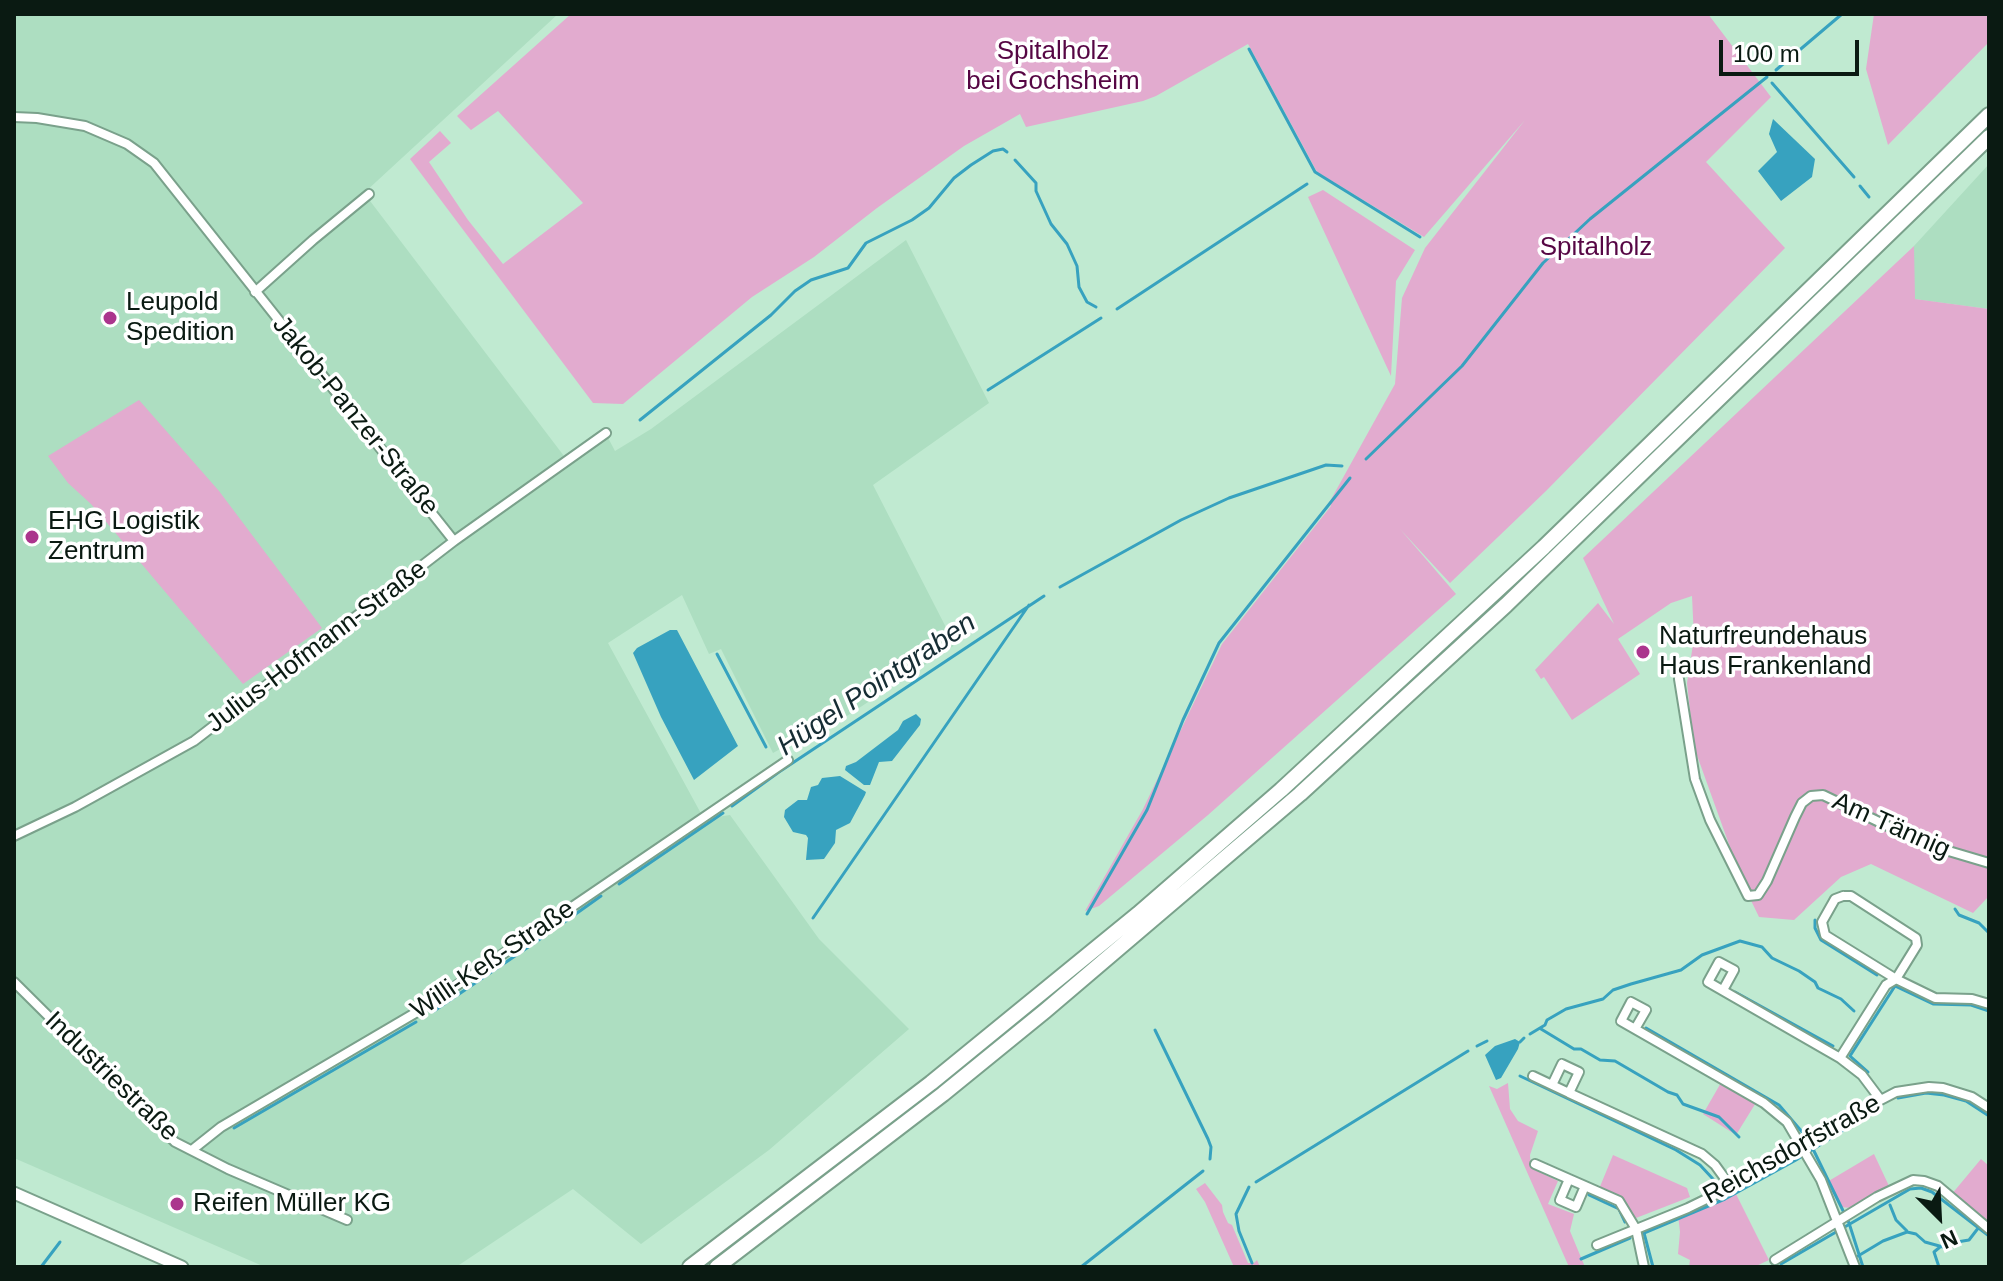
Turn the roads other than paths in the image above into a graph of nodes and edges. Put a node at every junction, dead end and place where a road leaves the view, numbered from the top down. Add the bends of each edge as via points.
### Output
1 (1989, 115) edge
2 (14, 117) edge
3 (1989, 137) edge
4 (369, 194) dead end
5 (255, 292) junction
6 (606, 433) dead end
7 (454, 541) junction
8 (1679, 679) dead end
9 (788, 760) dead end
10 (14, 836) edge
11 (1989, 863) edge
12 (1896, 979) junction
13 (14, 982) edge
14 (1723, 990) dead end
15 (1989, 1004) edge
16 (1635, 1029) dead end
17 (1840, 1058) junction
18 (1533, 1076) dead end
19 (1552, 1085) junction
20 (1569, 1093) junction
21 (1880, 1099) junction
22 (1989, 1108) edge
23 (1802, 1146) junction
24 (192, 1150) junction
25 (1535, 1164) dead end
26 (1569, 1179) junction
27 (1585, 1186) junction
28 (1731, 1187) junction
29 (14, 1193) edge
30 (347, 1220) dead end
31 (1839, 1222) junction
32 (1636, 1229) junction
33 (1989, 1229) edge
34 (1597, 1245) dead end
35 (1775, 1260) dead end
36 (182, 1267) edge
37 (690, 1267) edge
38 (717, 1267) edge
39 (1644, 1267) edge
40 (1855, 1267) edge

1 - 37 highway via 1544,547 1281,790 989,1036
2 - 5 street, Jakob-Panzer-Straße via 85,126 144,155
3 - 38 highway via 1506,605 1300,794 1023,1029
4 - 5 street, Jakob-Panzer-Straße
5 - 7 street, Jakob-Panzer-Straße
6 - 7 street, Julius-Hofmann-Straße
7 - 10 street, Julius-Hofmann-Straße via 179,751
8 - 11 street, Am Tännig via 1695,779 1748,896 1758,895 1767,881 1802,803 1811,796 1823,795 1925,844
9 - 24 street, Willi-Keß-Straße via 422,1009 221,1127
12 - 12 street via 1825,935 1822,922 1835,899 1851,896 1916,938
12 - 15 street via 1935,998
12 - 17 street via 1886,985
13 - 24 street, Industriestraße via 175,1142
14 - 17 street
16 - 23 street via 1777,1112
17 - 21 street
18 - 19 street
19 - 20 street
19 - 20 street via 1562,1064 1579,1072
20 - 28 street via 1702,1154
21 - 22 street, Reichsdorfstraße via 1929,1087 1958,1091
21 - 23 street, Reichsdorfstraße
23 - 28 street, Reichsdorfstraße
23 - 31 street
24 - 30 street, Industriestraße
25 - 26 street
26 - 27 street
26 - 27 street via 1560,1200 1576,1207
27 - 32 street via 1619,1201
28 - 32 street, Reichsdorfstraße
29 - 36 main road
31 - 33 street via 1897,1186 1918,1180 1938,1186
31 - 35 street
31 - 40 street
32 - 34 street, Reichsdorfstraße
32 - 39 street

